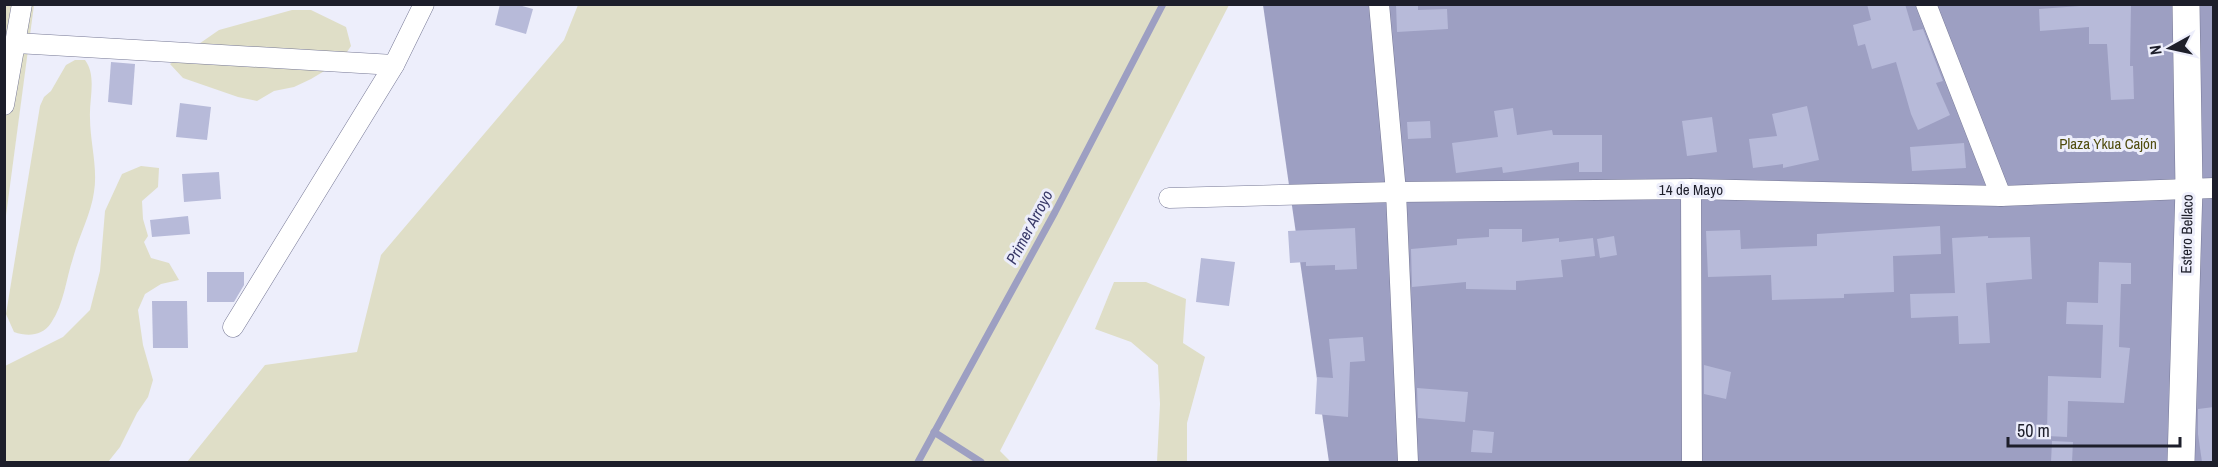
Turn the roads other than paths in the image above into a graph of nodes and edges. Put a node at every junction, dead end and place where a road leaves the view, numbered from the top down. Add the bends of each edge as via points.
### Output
1 (22, 4) edge
2 (423, 4) edge
3 (1379, 4) edge
4 (1926, 4) edge
5 (2186, 4) edge
6 (16, 43) junction
7 (394, 65) junction
8 (4, 105) edge
9 (2201, 188) edge
10 (1691, 189) junction
11 (1396, 192) junction
12 (2001, 196) junction
13 (1169, 198) dead end
14 (233, 327) dead end
15 (1408, 462) edge
16 (1692, 462) edge
17 (2181, 462) edge

1 - 6 street
2 - 7 street
3 - 11 street
4 - 12 street
5 - 9 street, Estero Bellaco
6 - 7 street
6 - 8 street
7 - 14 street
9 - 12 street, 14 de Mayo
9 - 17 street, Estero Bellaco
10 - 11 street, 14 de Mayo
10 - 12 street, 14 de Mayo
10 - 16 street
11 - 13 street, 14 de Mayo
11 - 15 street

